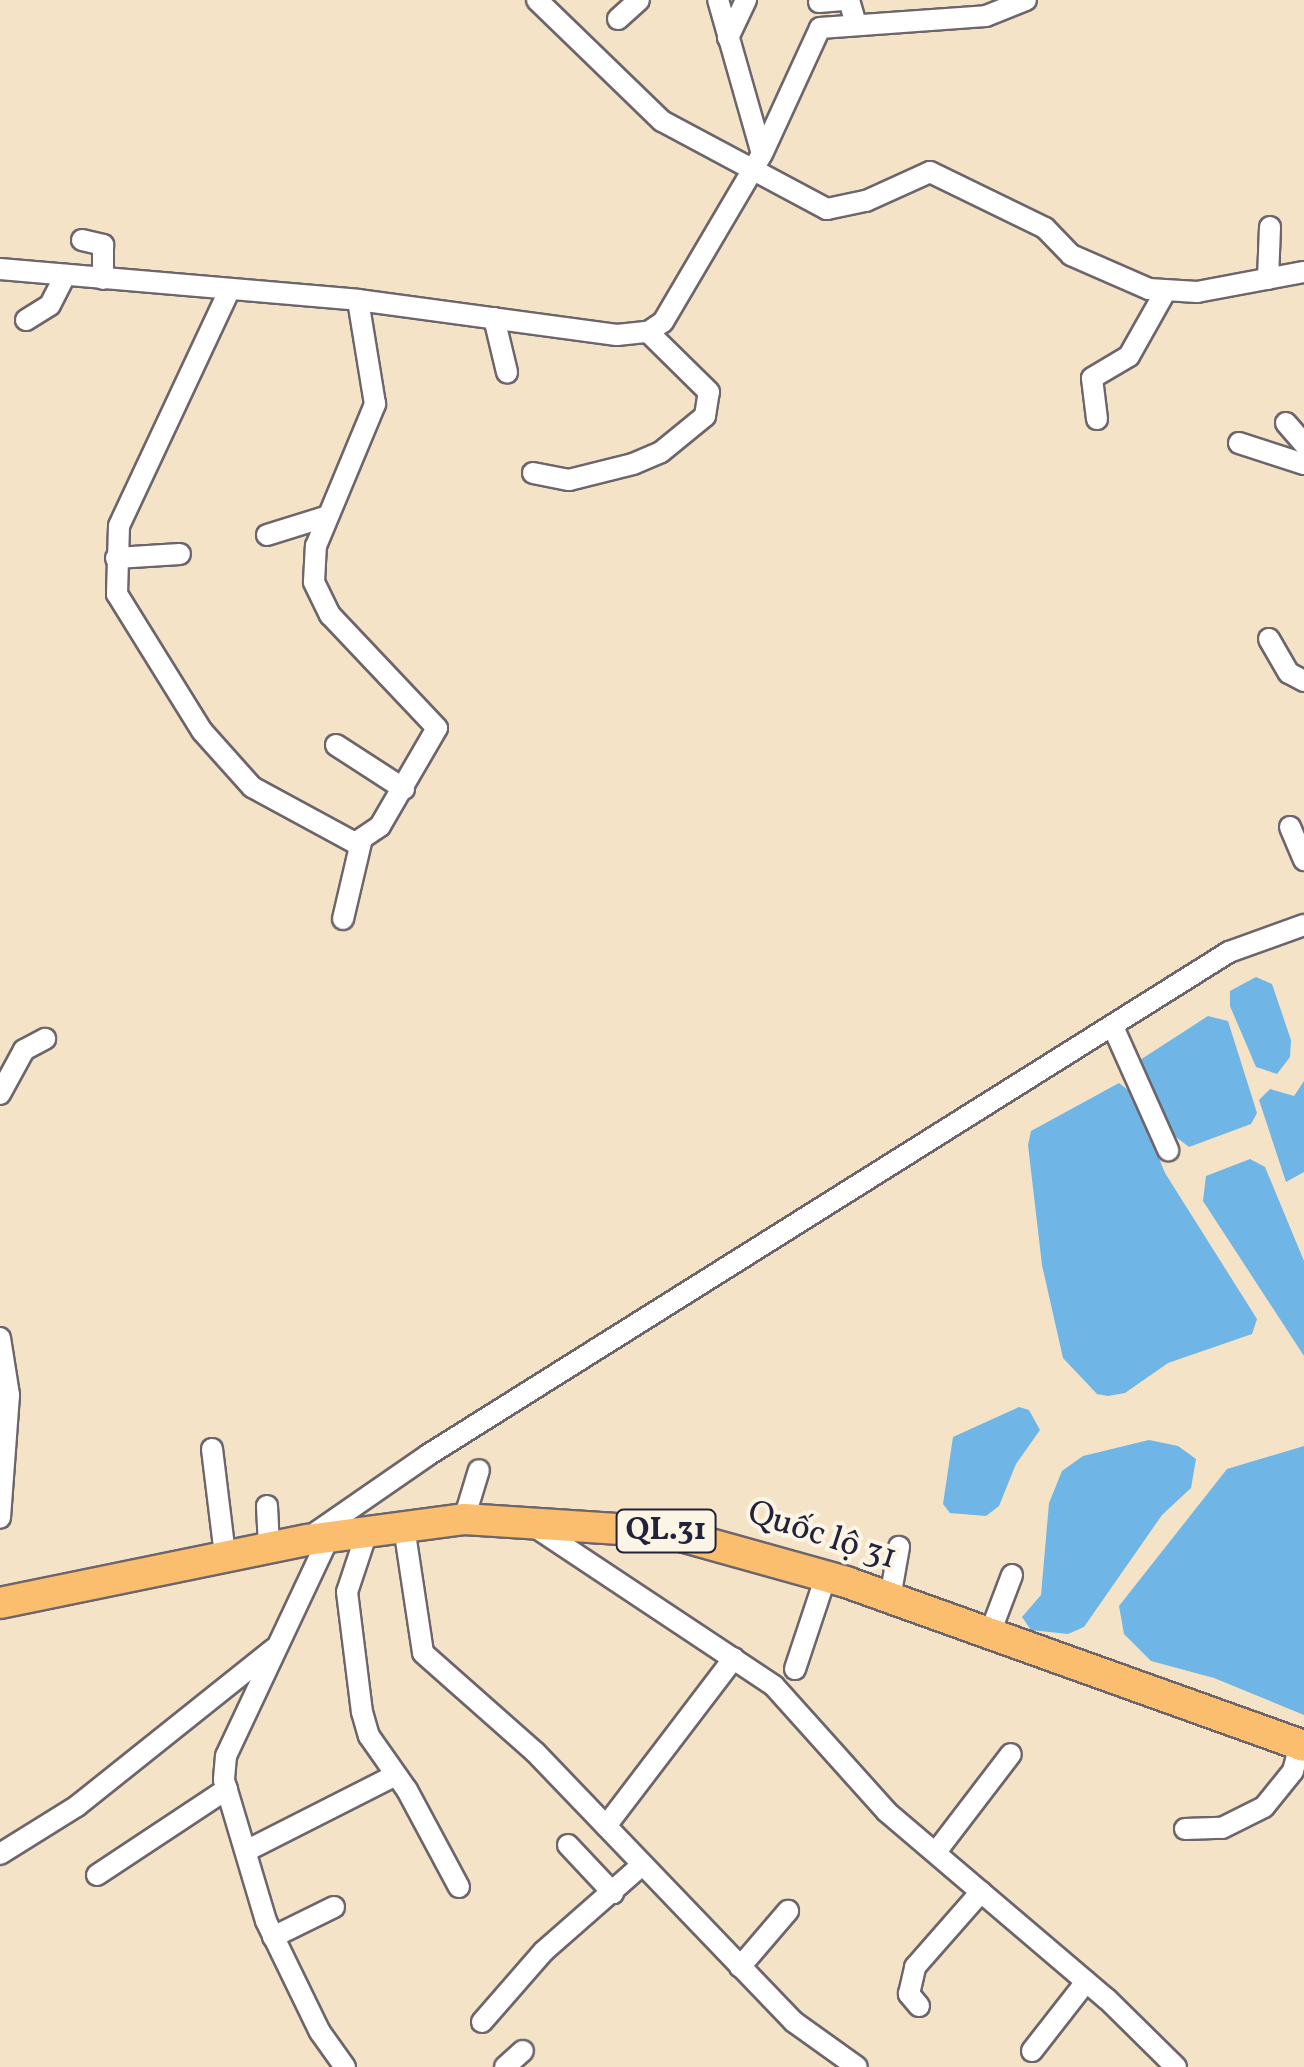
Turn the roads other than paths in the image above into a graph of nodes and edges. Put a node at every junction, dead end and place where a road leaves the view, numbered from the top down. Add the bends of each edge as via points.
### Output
1 (537, 0) edge
2 (718, 0) edge
3 (746, 0) edge
4 (849, 0) edge
5 (1026, 0) edge
6 (634, 2) edge
7 (965, 9) edge
8 (618, 20) dead end
9 (856, 24) junction
10 (728, 38) junction
11 (757, 162) junction
12 (1270, 226) dead end
13 (82, 240) dead end
14 (0, 269) edge
15 (1304, 272) edge
16 (65, 275) junction
17 (103, 279) junction
18 (1268, 279) junction
19 (230, 292) junction
20 (1165, 292) junction
21 (358, 300) junction
22 (494, 318) junction
23 (26, 320) dead end
24 (648, 332) junction
25 (507, 372) dead end
26 (1097, 419) dead end
27 (1286, 422) dead end
28 (1239, 443) dead end
29 (1304, 444) edge
30 (1304, 464) edge
31 (533, 473) dead end
32 (328, 516) junction
33 (267, 534) dead end
34 (180, 554) dead end
35 (116, 558) junction
36 (1269, 639) dead end
37 (1304, 681) edge
38 (336, 745) dead end
39 (404, 789) junction
40 (1290, 827) dead end
41 (361, 842) junction
42 (1304, 860) edge
43 (343, 919) dead end
44 (1304, 926) edge
45 (1114, 1029) junction
46 (45, 1039) dead end
47 (0, 1094) edge
48 (1168, 1150) dead end
49 (0, 1338) edge
50 (0, 1432) edge
51 (212, 1449) dead end
52 (8, 1455) junction
53 (479, 1470) dead end
54 (267, 1506) dead end
55 (0, 1518) edge
56 (464, 1519) junction
57 (529, 1523) junction
58 (404, 1527) junction
59 (367, 1532) junction
60 (318, 1538) junction
61 (269, 1547) junction
62 (899, 1547) dead end
63 (224, 1555) junction
64 (1012, 1575) dead end
65 (826, 1576) junction
66 (890, 1598) junction
67 (0, 1603) edge
68 (990, 1633) junction
69 (278, 1646) junction
70 (734, 1658) junction
71 (795, 1668) dead end
72 (1302, 1745) edge
73 (1011, 1754) dead end
74 (396, 1775) junction
75 (226, 1789) junction
76 (606, 1826) junction
77 (1185, 1830) dead end
78 (568, 1846) dead end
79 (246, 1851) junction
80 (936, 1852) junction
81 (0, 1854) edge
82 (642, 1865) junction
83 (97, 1875) dead end
84 (459, 1887) dead end
85 (982, 1892) junction
86 (613, 1893) junction
87 (334, 1906) dead end
88 (788, 1911) dead end
89 (274, 1937) junction
90 (740, 1967) junction
91 (1086, 1982) junction
92 (919, 2006) dead end
93 (482, 2022) dead end
94 (523, 2051) dead end
95 (1032, 2051) dead end
96 (345, 2067) edge
97 (506, 2067) edge
98 (857, 2067) edge
99 (1176, 2067) edge

1 - 11 street via 662,121
2 - 10 street
3 - 10 street
4 - 9 street
5 - 7 street
6 - 8 street
7 - 9 street
9 - 11 street via 820,28 814,36 788,108
10 - 11 street
11 - 20 street via 801,199 842,210 930,172 1045,228 1090,265
11 - 24 street via 663,322
12 - 18 street
13 - 17 street via 103,245
14 - 16 street
15 - 18 street
16 - 17 street
16 - 23 street via 43,313
17 - 19 street
18 - 20 street
19 - 21 street
19 - 35 street via 128,502
20 - 26 street via 1129,356 1092,378
21 - 22 street
21 - 32 street via 376,404
22 - 24 street
22 - 25 street
24 - 31 street via 709,392 704,416 661,452 633,464 569,480
27 - 29 street
28 - 30 street
32 - 33 street
32 - 39 street via 313,566 318,596 437,728
34 - 35 street
35 - 41 street via 126,615 202,730 252,788 346,841
36 - 37 street via 1288,673
38 - 39 street
39 - 41 street
40 - 42 street
41 - 43 street
44 - 45 street via 1229,952
45 - 48 street
45 - 60 street via 428,1454
46 - 47 street via 24,1050
49 - 52 street
50 - 52 street
51 - 63 street
52 - 55 street
53 - 56 street
54 - 61 street
56 - 57 highway, Quốc lộ 31 / QL.31
56 - 58 highway, Quốc lộ 31 / QL.31
57 - 65 highway, Quốc lộ 31 / QL.31 via 710,1538
57 - 70 street
58 - 59 highway, Quốc lộ 31 / QL.31
58 - 76 street via 423,1654
59 - 60 highway, Quốc lộ 31 / QL.31
59 - 74 street via 347,1592 349,1622 369,1736
60 - 61 highway, Quốc lộ 31 / QL.31
60 - 69 street
61 - 63 highway, Quốc lộ 31 / QL.31
62 - 66 street
63 - 67 highway, Quốc lộ 31 / QL.31
64 - 68 street
65 - 66 highway, Quốc lộ 31 / QL.31
65 - 71 street
66 - 68 highway, Quốc lộ 31 / QL.31
68 - 72 highway, Quốc lộ 31 / QL.31
69 - 75 street via 226,1756
69 - 81 street via 77,1806
70 - 76 street
70 - 80 street via 774,1686 887,1812
72 - 77 street via 1293,1771 1264,1807 1222,1828
73 - 80 street
74 - 79 street
74 - 84 street
75 - 79 street
75 - 83 street
76 - 82 street
78 - 86 street
79 - 89 street
80 - 85 street
82 - 86 street
82 - 90 street
85 - 91 street
85 - 92 street via 914,1967 909,1994
86 - 93 street via 544,1951
87 - 89 street
88 - 90 street
89 - 96 street via 320,2032
90 - 98 street via 794,2022
91 - 95 street
91 - 99 street
94 - 97 street

